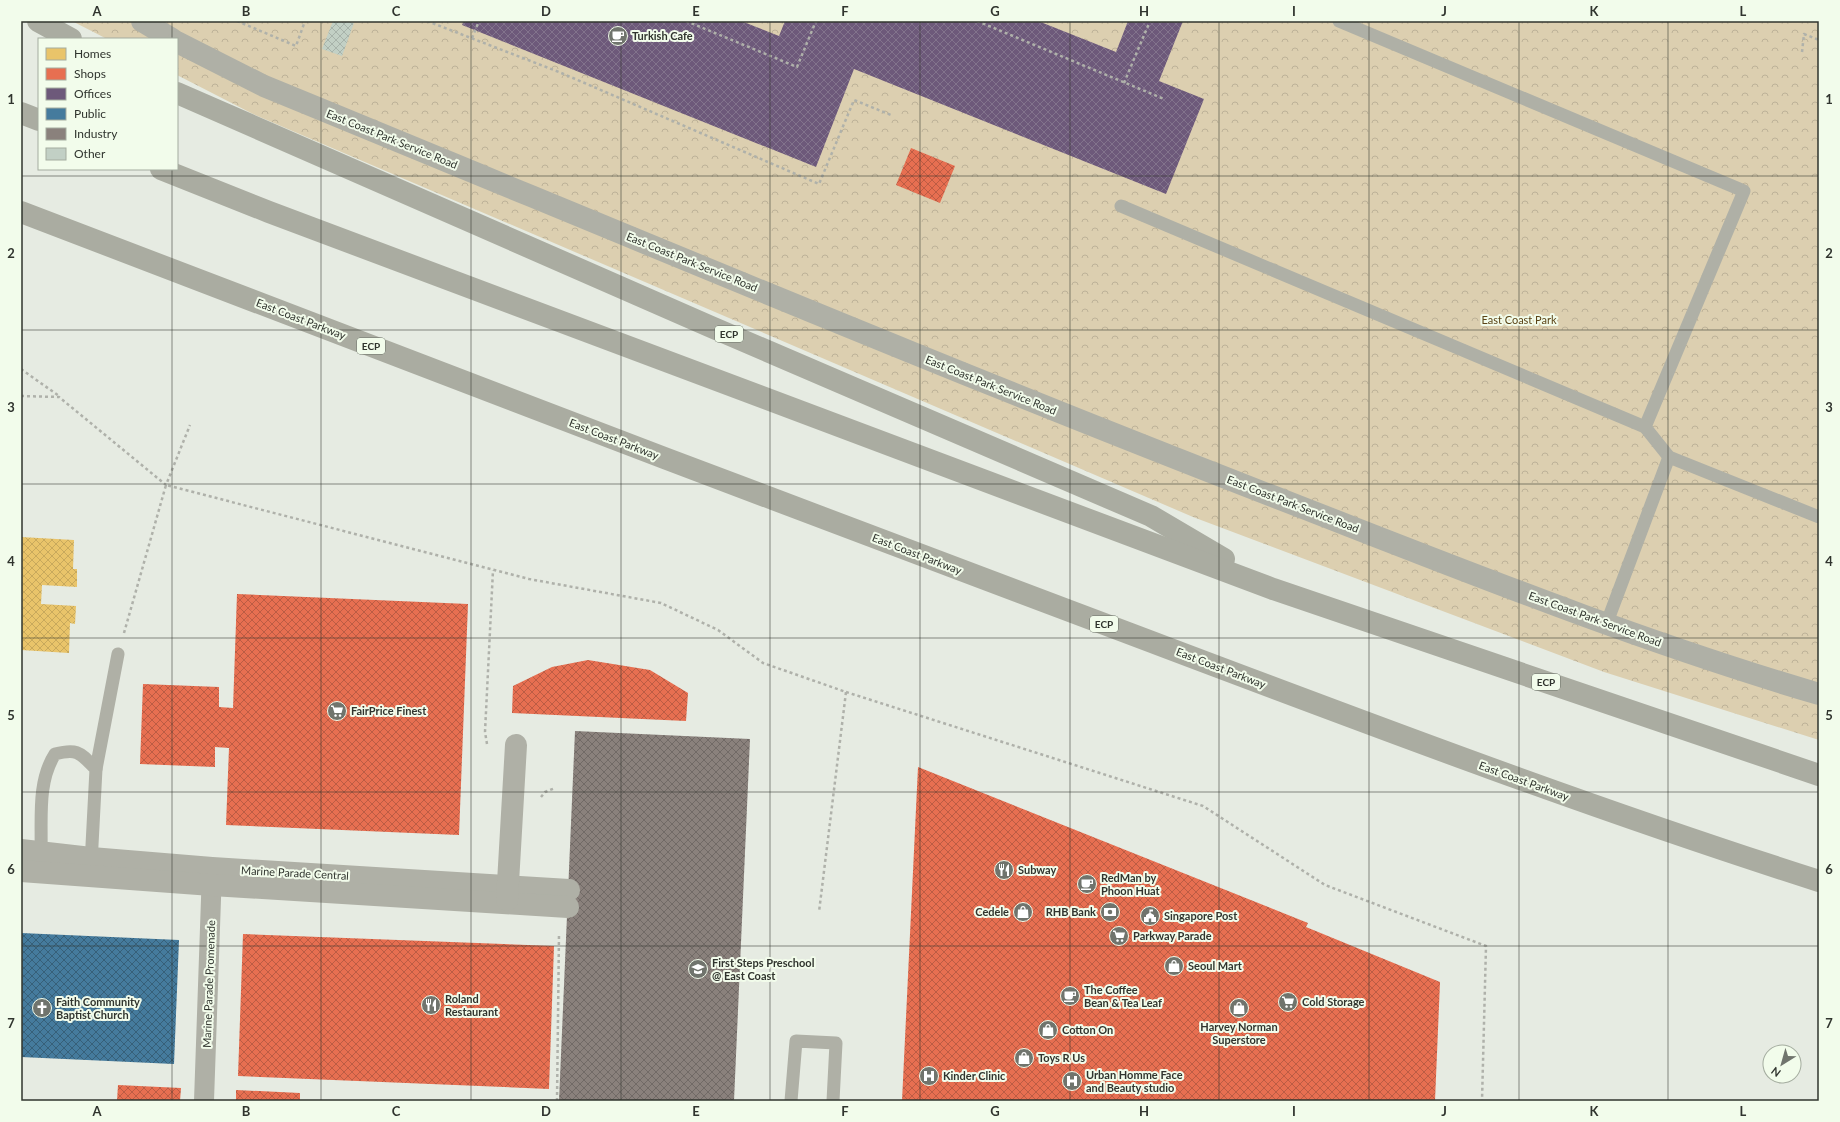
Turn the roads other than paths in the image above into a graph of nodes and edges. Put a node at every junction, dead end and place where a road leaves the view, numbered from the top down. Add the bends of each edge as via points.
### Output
1 (38, 21) edge
2 (142, 21) edge
3 (1339, 21) edge
4 (69, 38) edge
5 (170, 38) edge
6 (178, 43) edge
7 (178, 93) edge
8 (21, 113) edge
9 (38, 120) edge
10 (164, 170) edge
11 (1121, 206) dead end
12 (21, 212) edge
13 (1645, 427) junction
14 (1669, 457) junction
15 (1819, 518) edge
16 (1273, 589) junction
17 (1606, 625) junction
18 (118, 654) road end
19 (1819, 694) edge
20 (516, 745) dead end
21 (96, 769) junction
22 (1819, 775) edge
23 (31, 851) edge
24 (91, 867) junction
25 (21, 871) edge
26 (212, 876) junction
27 (1819, 881) edge
28 (507, 894) junction
29 (568, 898) dead end
30 (204, 1101) edge
31 (791, 1101) edge
32 (833, 1101) edge

1 - 4 highway
2 - 5 street
3 - 13 lane via 1744,191
6 - 17 street, East Coast Park Service Road via 264,86 1081,422
7 - 16 highway, ECP via 709,326 1152,516
8 - 9 highway
10 - 16 highway, ECP via 277,215
11 - 13 lane
12 - 27 highway, East Coast Parkway / ECP via 718,479 1475,763 1709,846
13 - 14 lane
14 - 15 lane
14 - 17 lane
16 - 22 highway, ECP
17 - 19 street, East Coast Park Service Road
18 - 21 lane
20 - 28 street
21 - 23 lane via 80,754 70,750 55,754 47,766 43,781
21 - 24 lane
23 - 24 street, Marine Parade Central
24 - 25 street, Marine Parade Central
24 - 26 street, Marine Parade Central
26 - 28 street, Marine Parade Central
26 - 30 street, Marine Parade Promenade
28 - 29 street, Marine Parade Central
31 - 32 lane via 796,1041 836,1044

